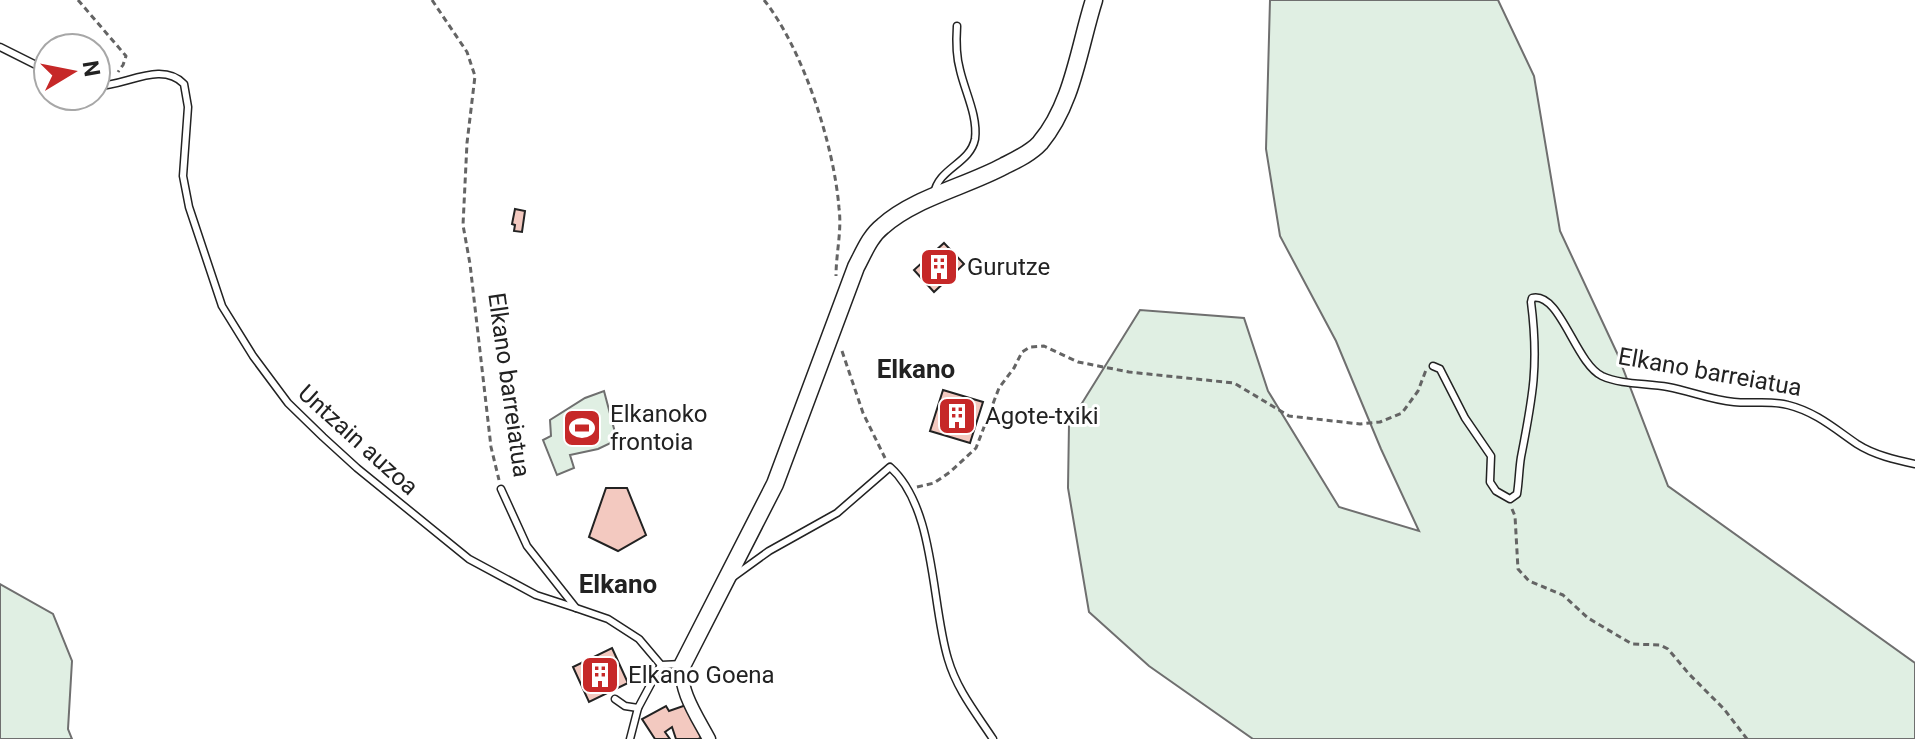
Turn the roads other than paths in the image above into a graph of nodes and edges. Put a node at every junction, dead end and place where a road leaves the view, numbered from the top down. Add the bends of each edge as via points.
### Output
1 (1094, 0) edge
2 (957, 26) dead end
3 (0, 47) edge
4 (32, 63) edge
5 (112, 85) edge
6 (934, 197) junction
7 (1433, 366) road end
8 (1915, 464) edge
9 (501, 489) road end
10 (722, 587) junction
11 (576, 608) junction
12 (683, 664) junction
13 (661, 665) junction
14 (615, 699) dead end
15 (638, 708) junction
16 (630, 739) edge
17 (709, 739) edge
18 (993, 739) edge

1 - 6 street via 1065,98 1043,139 1002,167
2 - 6 lane via 958,61 975,139 965,157 941,178
3 - 4 lane
5 - 11 lane, Untzain auzoa via 160,73 184,84 188,107 183,176 194,225 222,306 288,403 357,468 469,559 529,591
6 - 10 street via 897,215 877,232 856,267 775,484
7 - 8 lane, Elkano barreiatua via 1440,369 1491,456 1490,482 1507,498 1517,494 1534,395 1537,362 1531,302 1537,297 1562,319 1586,363 1600,375 1731,402 1790,405 1859,445
9 - 11 lane, Elkano barreiatua via 527,546
10 - 12 street
10 - 18 lane via 769,551 837,513 890,467 907,490 931,561 952,671
11 - 13 lane via 608,619 639,639
12 - 13 lane
12 - 17 street via 687,694
13 - 15 lane
14 - 15 lane
15 - 16 lane

